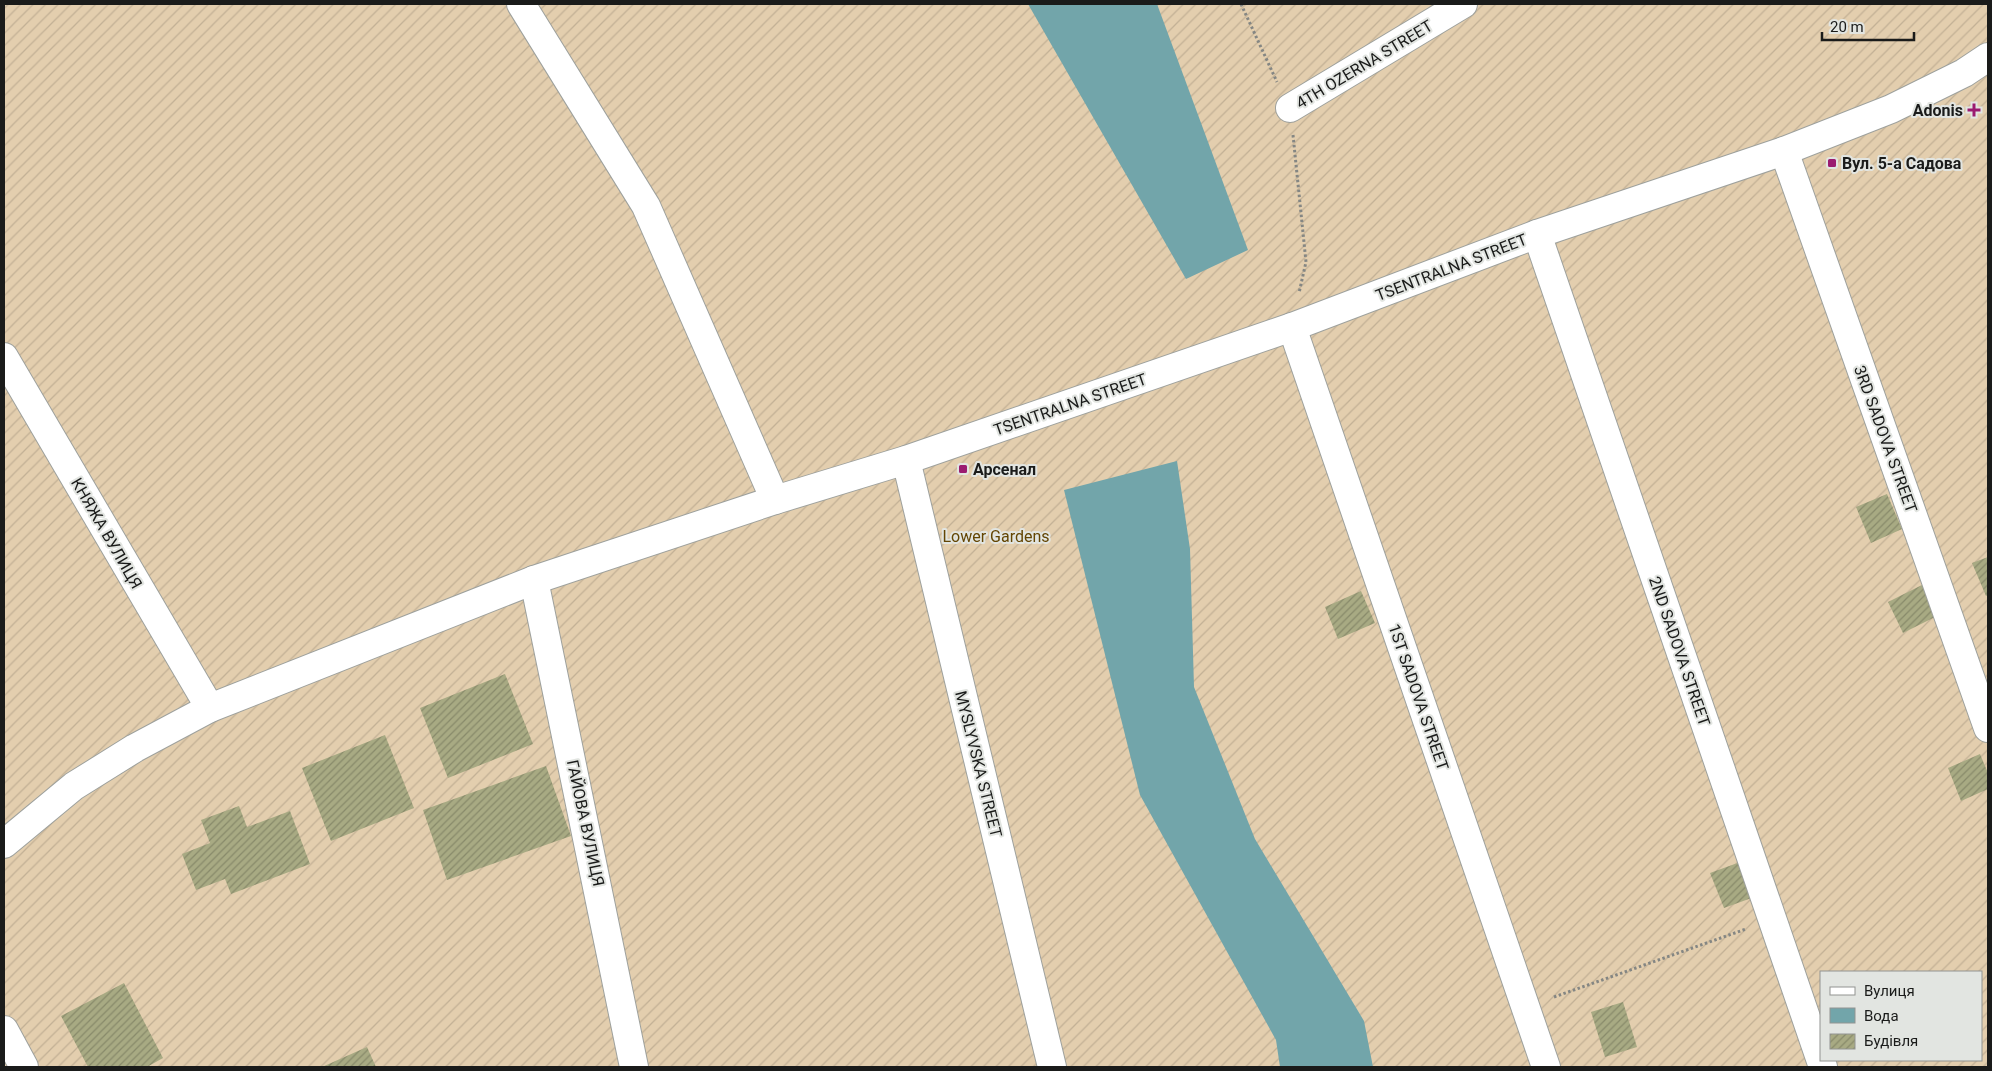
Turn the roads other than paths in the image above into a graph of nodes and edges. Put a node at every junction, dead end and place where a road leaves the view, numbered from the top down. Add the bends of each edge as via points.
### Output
1 (521, 4) edge
2 (1463, 4) edge
3 (1988, 57) edge
4 (1290, 108) road end
5 (1784, 151) junction
6 (1537, 234) junction
7 (1292, 328) junction
8 (4, 357) edge
9 (906, 460) junction
10 (775, 500) junction
11 (534, 580) junction
12 (210, 708) junction
13 (1988, 728) edge
14 (4, 844) edge
15 (4, 1030) edge
16 (1820, 1058) edge
17 (24, 1067) edge
18 (634, 1067) edge
19 (1052, 1067) edge
20 (1546, 1067) edge

1 - 10 street via 646,206
2 - 4 street, 4TH OZERNA STREET
3 - 5 street, TSENTRALNA STREET via 1964,73 1891,109
5 - 6 street, TSENTRALNA STREET
5 - 13 street, 3RD SADOVA STREET
6 - 7 street, TSENTRALNA STREET
6 - 16 street, 2ND SADOVA STREET
7 - 9 street, TSENTRALNA STREET
7 - 20 street, 1ST SADOVA STREET
8 - 12 street, КНЯЖА ВУЛИЦЯ
9 - 10 street, TSENTRALNA STREET
9 - 19 street, MYSLYVSKA STREET
10 - 11 street, TSENTRALNA STREET
11 - 12 street, TSENTRALNA STREET
11 - 18 street, ГАЙОВА ВУЛИЦЯ
12 - 14 street, TSENTRALNA STREET via 135,748 74,786
15 - 17 street

